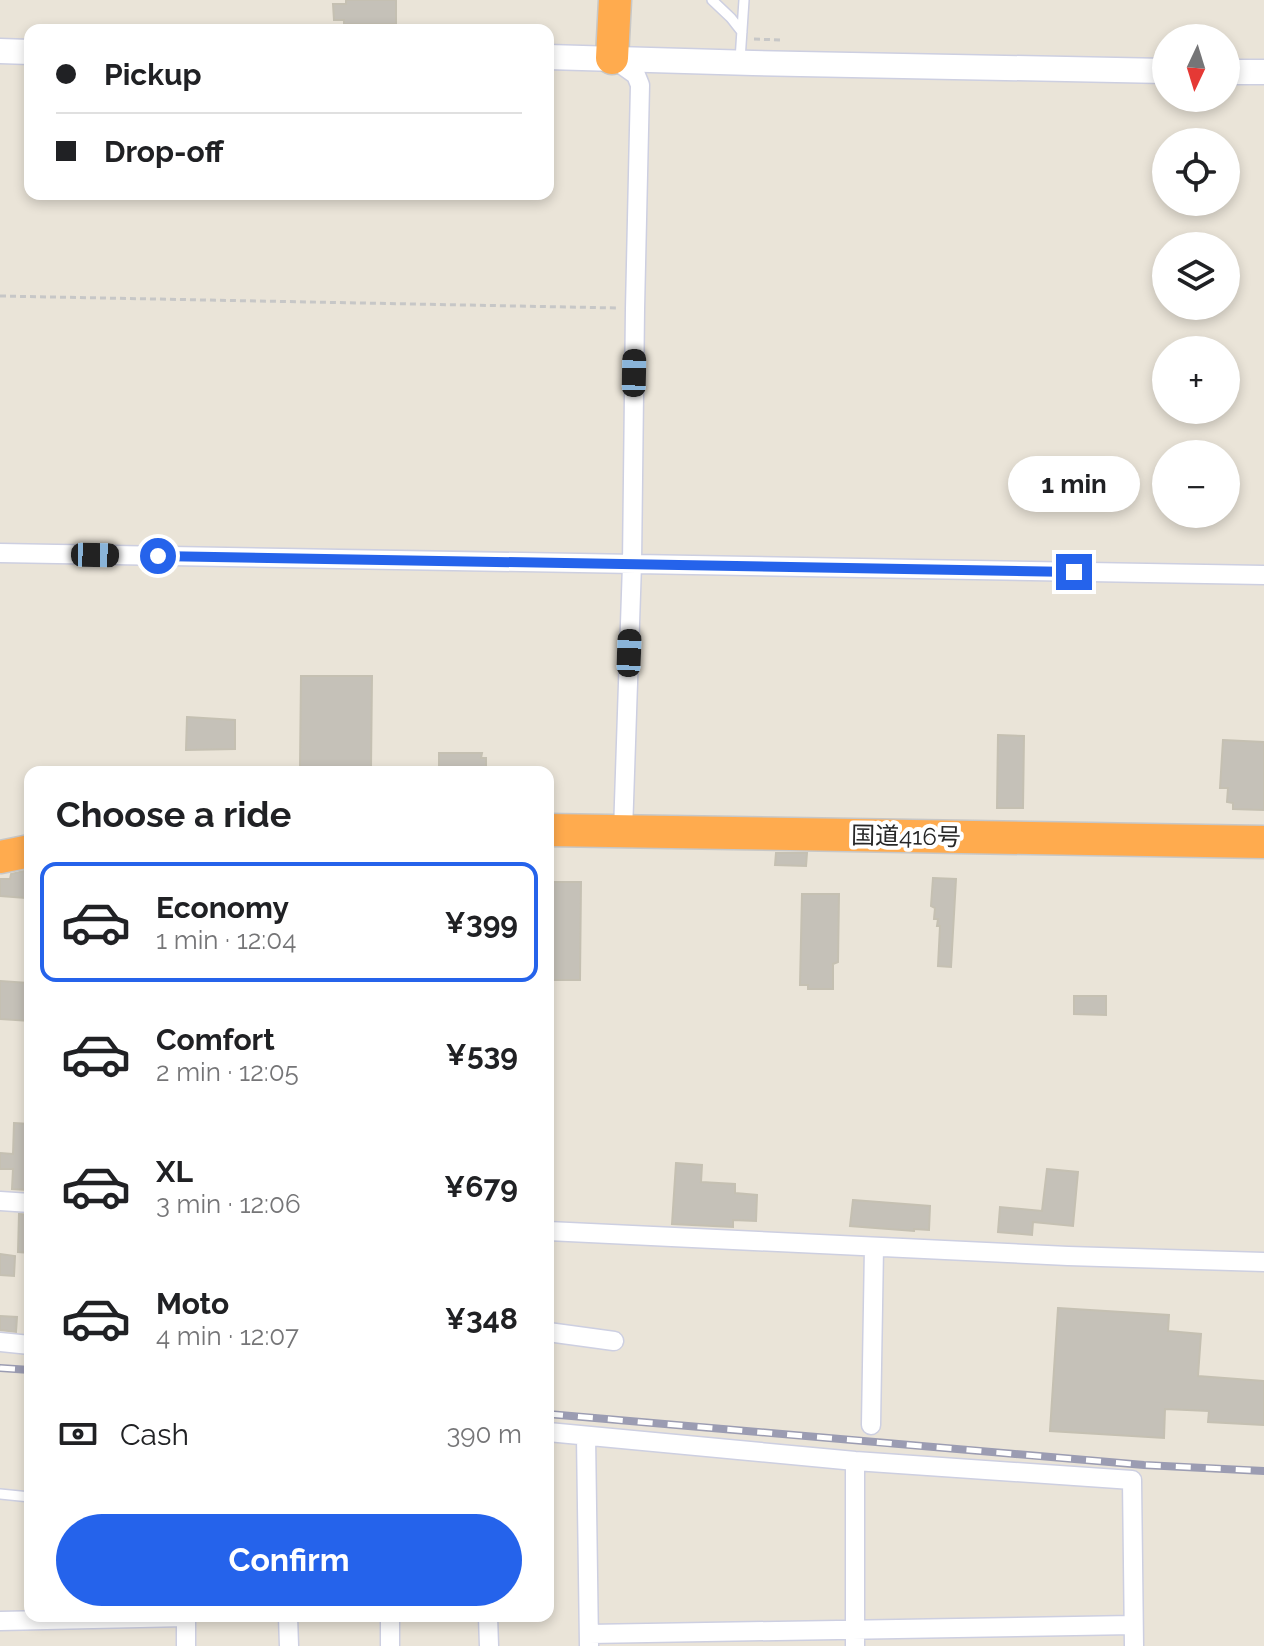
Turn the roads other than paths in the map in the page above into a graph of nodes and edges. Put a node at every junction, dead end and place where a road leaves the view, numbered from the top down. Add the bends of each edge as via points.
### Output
1 (615, 0) edge
2 (712, 0) edge
3 (744, 0) edge
4 (742, 32) junction
5 (0, 51) edge
6 (24, 52) edge
7 (554, 57) edge
8 (612, 58) junction
9 (740, 63) junction
10 (1152, 71) edge
11 (1240, 72) edge
12 (1264, 72) edge
13 (0, 553) edge
14 (632, 564) junction
15 (1264, 575) edge
16 (554, 830) edge
17 (623, 832) junction
18 (1264, 842) edge
19 (24, 852) edge
20 (0, 857) edge
21 (0, 1201) edge
22 (24, 1203) edge
23 (554, 1231) edge
24 (874, 1247) junction
25 (1264, 1262) edge
26 (554, 1333) edge
27 (614, 1341) dead end
28 (0, 1342) edge
29 (24, 1344) edge
30 (871, 1425) dead end
31 (554, 1433) edge
32 (586, 1436) junction
33 (855, 1461) junction
34 (0, 1494) edge
35 (24, 1496) edge
36 (24, 1620) edge
37 (0, 1621) edge
38 (186, 1622) edge
39 (288, 1622) edge
40 (390, 1622) edge
41 (488, 1622) edge
42 (1133, 1625) junction
43 (854, 1638) edge
44 (589, 1640) edge
45 (186, 1646) edge
46 (289, 1646) edge
47 (390, 1646) edge
48 (489, 1646) edge
49 (1134, 1646) edge

1 - 8 highway
2 - 4 lane
3 - 4 lane
4 - 9 lane
5 - 6 street
7 - 8 street
8 - 9 street
8 - 14 street via 638,77 640,85
9 - 10 street
11 - 12 street
13 - 14 street
14 - 15 street
14 - 17 street
16 - 17 highway, 国道416号
17 - 18 highway, 国道416号
19 - 20 highway
21 - 22 street
23 - 24 street
24 - 25 street
24 - 30 street
26 - 27 street
28 - 29 street
31 - 32 street
32 - 33 street
32 - 44 street
33 - 42 street via 1132,1480
33 - 43 street
34 - 35 lane
36 - 37 street
38 - 45 street
39 - 46 street
40 - 47 street
41 - 48 street
42 - 43 street
42 - 49 street
43 - 44 street

